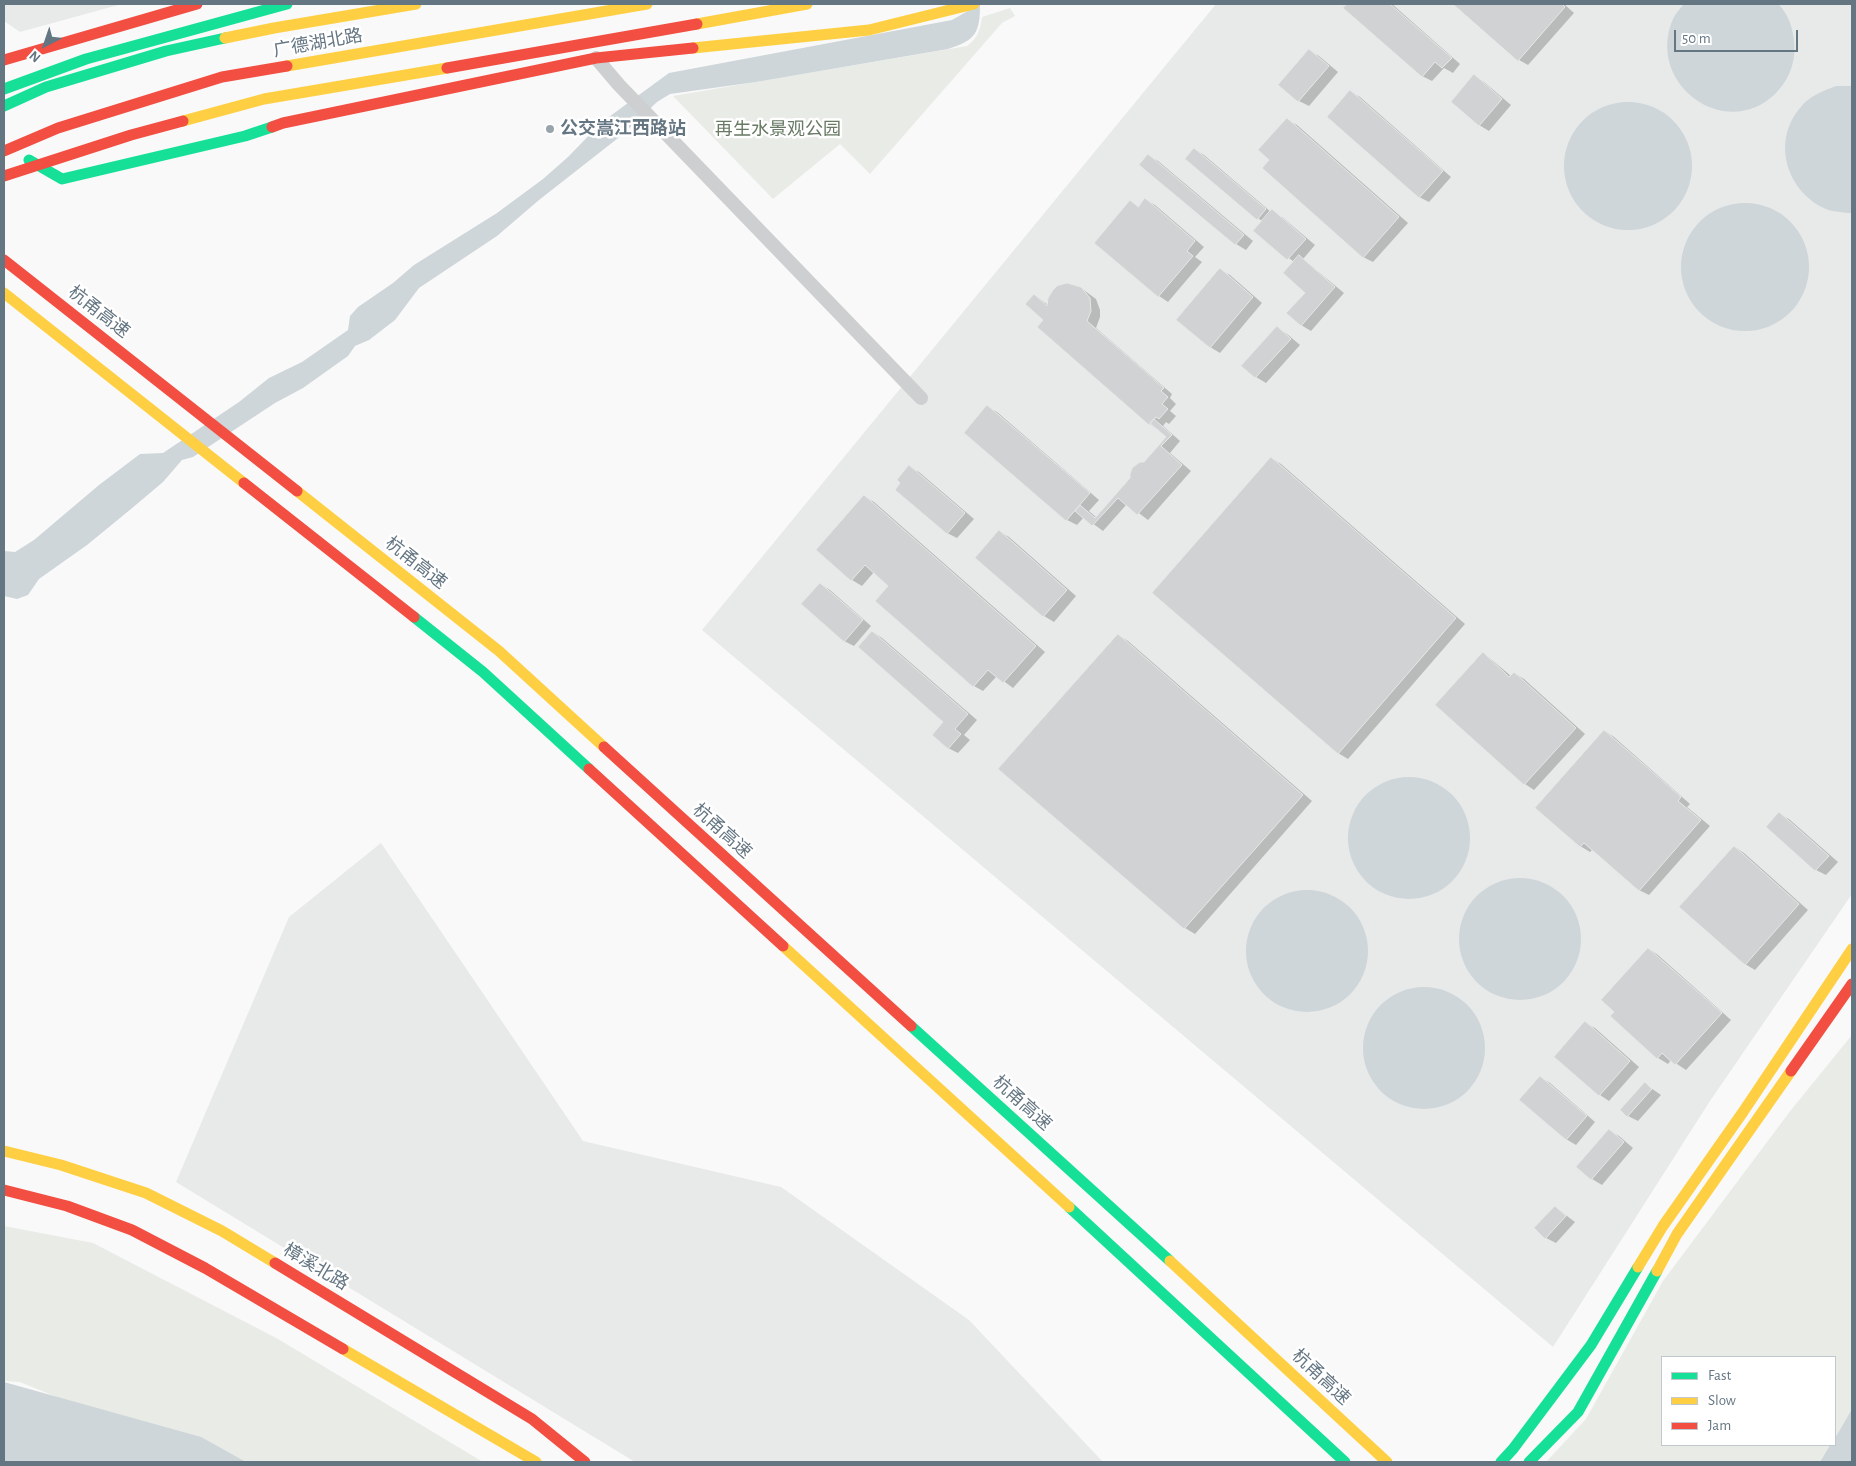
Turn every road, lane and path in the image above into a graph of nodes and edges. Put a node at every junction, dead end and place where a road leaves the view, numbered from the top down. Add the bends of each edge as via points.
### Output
1 (197, 4) edge
2 (287, 4) edge
3 (416, 4) edge
4 (647, 4) edge
5 (807, 4) edge
6 (974, 4) edge
7 (204, 14) dead end
8 (596, 58) junction
9 (4, 60) edge
10 (32, 66) dead end
11 (4, 89) edge
12 (4, 106) edge
13 (4, 146) edge
14 (4, 151) edge
15 (4, 176) edge
16 (4, 260) edge
17 (4, 293) edge
18 (921, 398) dead end
19 (1852, 949) edge
20 (1852, 984) edge
21 (4, 1152) edge
22 (4, 1190) edge
23 (536, 1462) edge
24 (585, 1462) edge
25 (1346, 1462) edge
26 (1387, 1462) edge
27 (1500, 1462) edge
28 (1529, 1462) edge

1 - 9 main road
2 - 11 main road via 86,59
3 - 12 main road, 广德湖北路 via 274,28 166,51 46,87
4 - 14 main road, 广德湖北路 via 222,77 58,128
5 - 15 main road via 264,99 131,135
6 - 8 main road via 869,30
7 - 10 main road
8 - 13 main road via 283,123 244,136 62,178
8 - 18 street
16 - 26 main road, 杭甬高速 via 499,651
17 - 25 main road via 483,672
19 - 27 main road via 1663,1226 1591,1345
20 - 28 main road via 1677,1234 1578,1412
21 - 24 main road, 樟溪北路 via 61,1165 146,1193 222,1231 532,1419
22 - 23 main road via 67,1206 132,1230 205,1268

